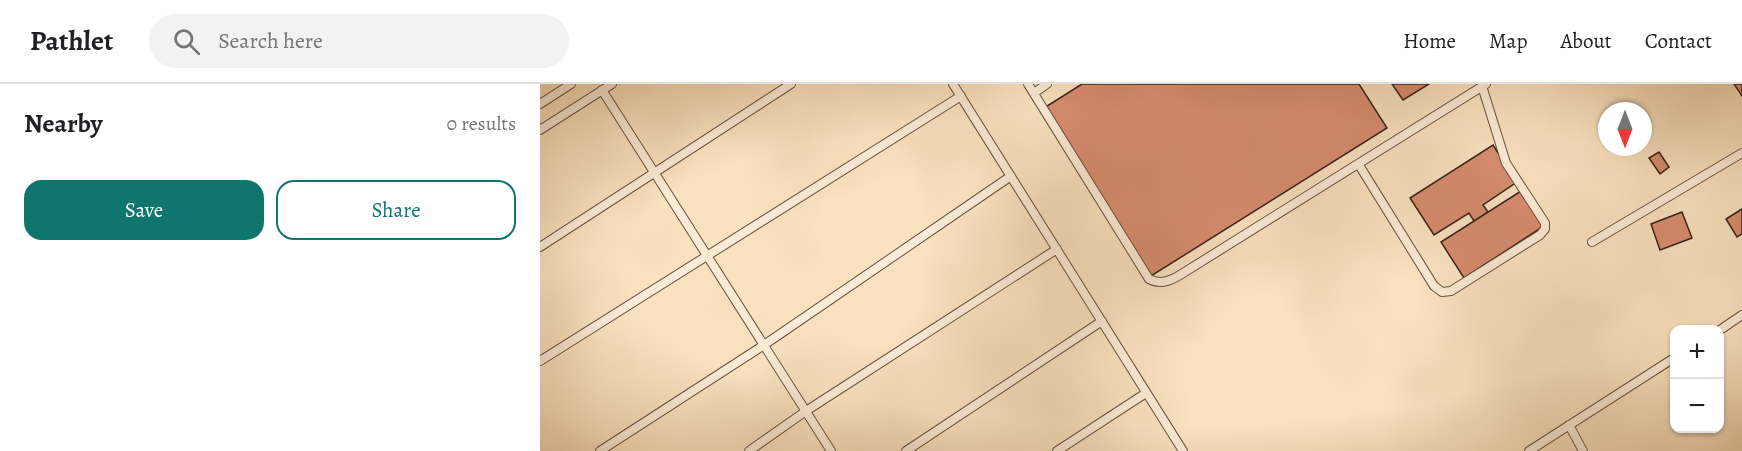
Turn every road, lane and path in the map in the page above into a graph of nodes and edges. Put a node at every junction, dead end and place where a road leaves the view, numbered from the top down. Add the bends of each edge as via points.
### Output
1 (571, 84) edge
2 (612, 84) edge
3 (791, 84) edge
4 (953, 84) edge
5 (1028, 84) edge
6 (1047, 84) edge
7 (1484, 85) edge
8 (603, 90) junction
9 (1034, 93) junction
10 (961, 96) junction
11 (540, 104) edge
12 (540, 130) edge
13 (1742, 153) edge
14 (1359, 165) junction
15 (655, 173) junction
16 (1011, 176) junction
17 (1592, 242) dead end
18 (540, 247) edge
19 (1057, 249) junction
20 (707, 255) junction
21 (1742, 315) edge
22 (1102, 321) junction
23 (1724, 327) edge
24 (764, 345) junction
25 (540, 361) edge
26 (1670, 361) edge
27 (1146, 393) junction
28 (806, 411) junction
29 (1569, 425) junction
30 (600, 451) edge
31 (749, 451) edge
32 (831, 451) edge
33 (906, 451) edge
34 (1057, 451) edge
35 (1183, 451) edge
36 (1529, 451) edge
37 (1583, 451) edge

1 - 11 lane
2 - 8 lane
3 - 15 lane
4 - 10 lane
5 - 9 lane
6 - 9 lane
7 - 14 lane
7 - 14 lane via 1506,163 1545,223 1540,235 1501,260 1452,291 1434,286
8 - 12 lane
8 - 15 lane
9 - 14 lane via 1154,282 1170,281
10 - 16 lane
10 - 20 lane
13 - 17 lane
15 - 18 lane
15 - 20 lane
16 - 19 lane
16 - 24 lane
19 - 22 lane
19 - 28 lane
20 - 24 lane
20 - 25 lane
21 - 23 lane
22 - 27 lane
22 - 33 lane
24 - 28 lane
24 - 30 lane
26 - 29 lane
27 - 34 lane
27 - 35 lane
28 - 31 lane
28 - 32 lane
29 - 36 lane
29 - 37 lane

